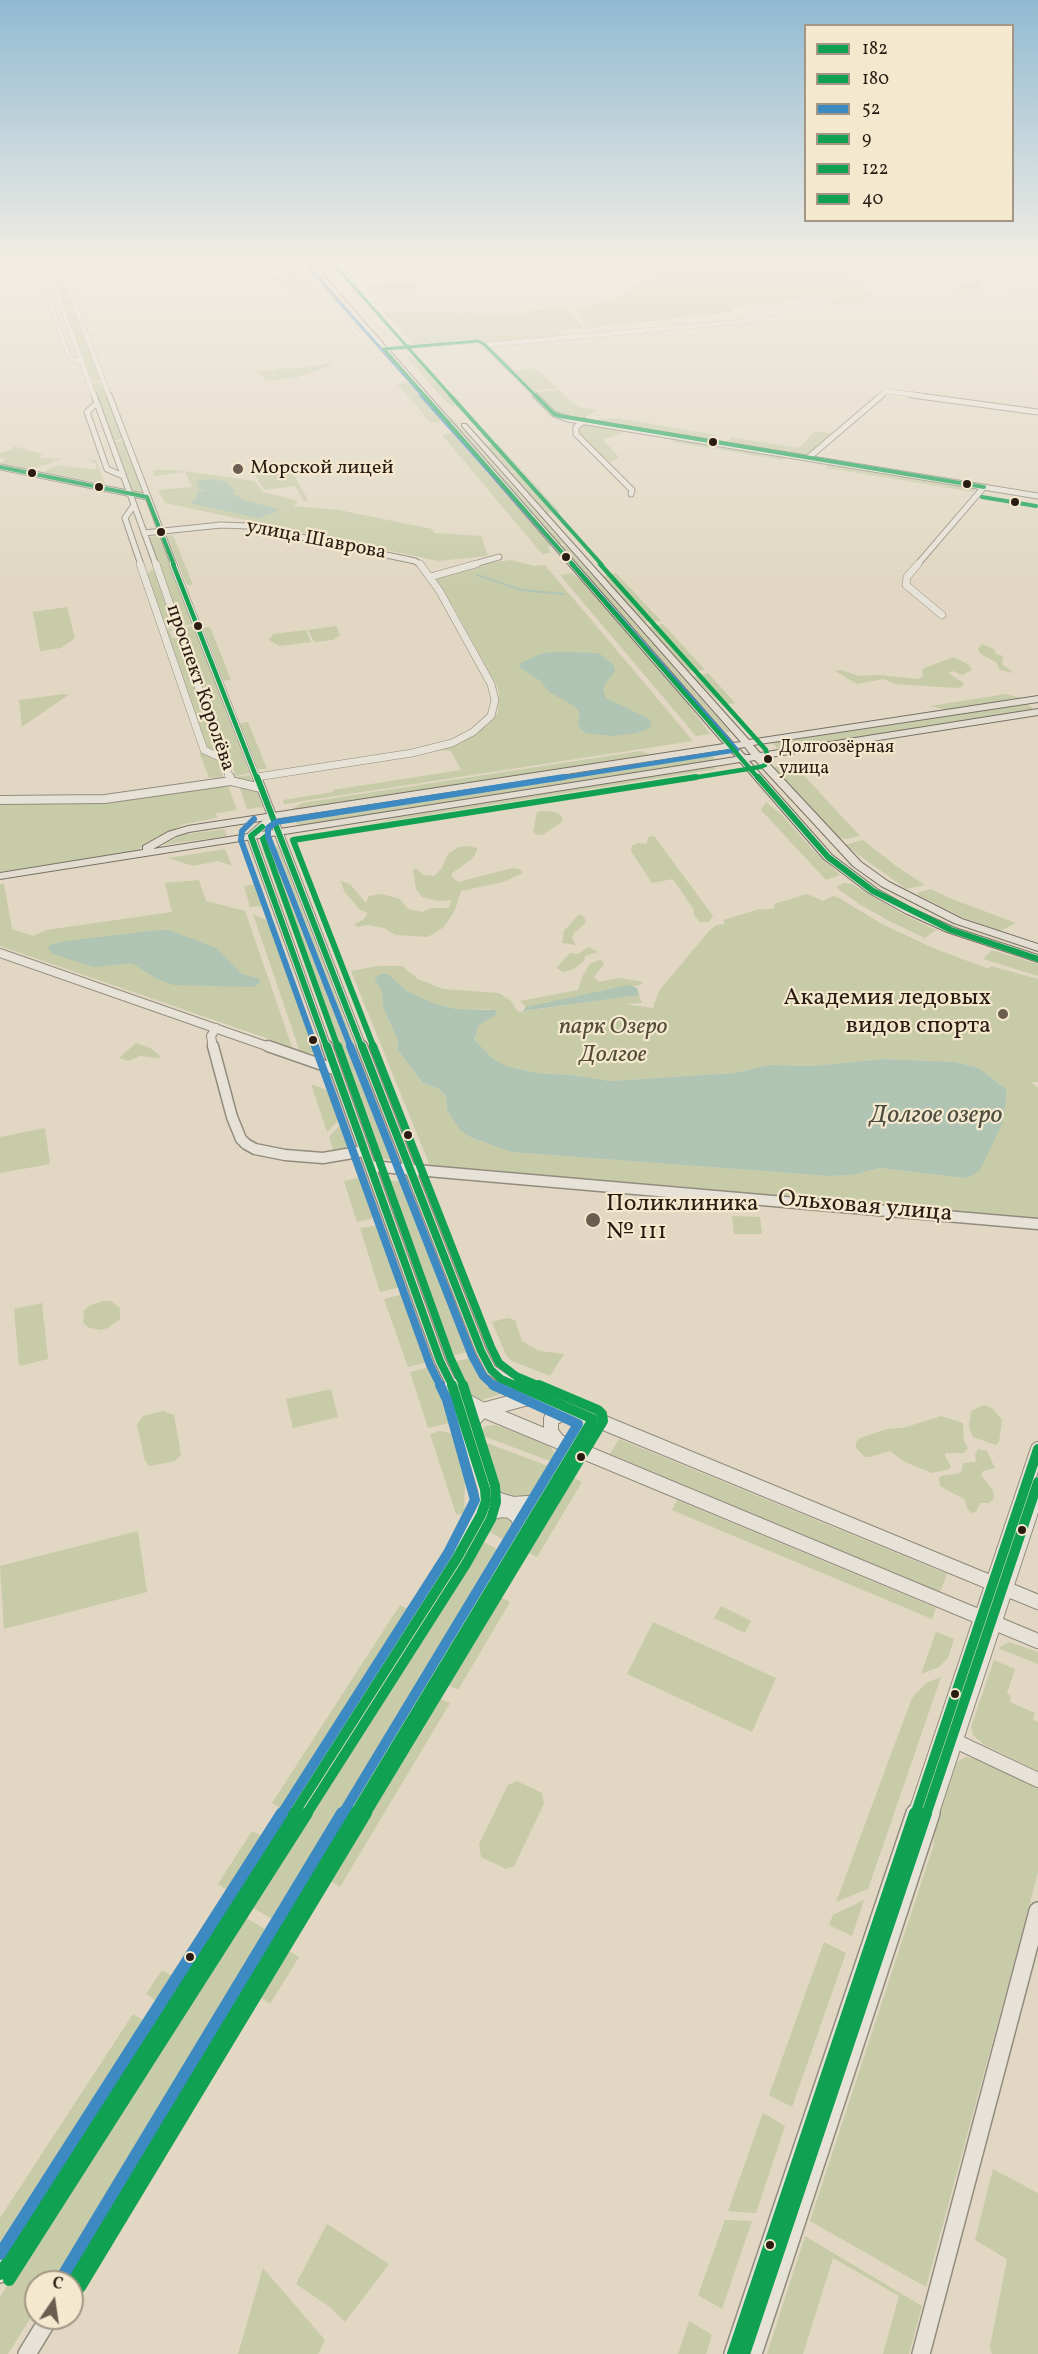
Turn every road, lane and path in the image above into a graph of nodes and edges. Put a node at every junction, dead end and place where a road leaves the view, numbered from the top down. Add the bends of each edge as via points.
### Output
1 (83, 371) edge
2 (100, 371) edge
3 (409, 371) edge
4 (510, 371) edge
5 (104, 382) junction
6 (88, 383) junction
7 (96, 404) junction
8 (1038, 412) edge
9 (457, 418) dead end
10 (584, 422) junction
11 (808, 458) junction
12 (0, 467) edge
13 (123, 476) junction
14 (984, 487) junction
15 (129, 493) junction
16 (631, 494) dead end
17 (1038, 496) edge
18 (147, 497) junction
19 (134, 505) junction
20 (162, 531) junction
21 (144, 533) junction
22 (499, 557) dead end
23 (156, 565) junction
24 (142, 573) junction
25 (430, 577) junction
26 (942, 615) dead end
27 (1038, 699) edge
28 (1038, 712) edge
29 (748, 744) junction
30 (731, 746) junction
31 (758, 757) junction
32 (224, 759) junction
33 (743, 759) junction
34 (257, 777) junction
35 (231, 781) junction
36 (261, 788) junction
37 (0, 800) edge
38 (273, 817) junction
39 (278, 832) junction
40 (251, 836) junction
41 (134, 854) junction
42 (0, 876) edge
43 (1038, 948) edge
44 (0, 953) edge
45 (1038, 959) edge
46 (216, 1028) junction
47 (334, 1069) junction
48 (364, 1151) junction
49 (370, 1166) junction
50 (412, 1169) junction
51 (1038, 1224) edge
52 (457, 1396) junction
53 (542, 1398) junction
54 (483, 1410) junction
55 (575, 1411) junction
56 (593, 1419) junction
57 (466, 1432) junction
58 (558, 1440) junction
59 (576, 1448) junction
60 (1038, 1449) edge
61 (485, 1489) junction
62 (1035, 1490) edge
63 (542, 1502) junction
64 (481, 1515) junction
65 (521, 1537) junction
66 (999, 1586) junction
67 (1038, 1602) edge
68 (988, 1620) junction
69 (1038, 1641) edge
70 (948, 1738) junction
71 (1038, 1780) edge
72 (1038, 1911) edge
73 (78, 2270) edge
74 (0, 2274) edge
75 (42, 2330) edge
76 (27, 2354) edge
77 (733, 2354) edge
78 (753, 2354) edge
79 (921, 2354) edge

1 - 6 street, проспект Королёва
2 - 5 street, проспект Королёва
3 - 30 main road
4 - 10 street via 554,414
5 - 6 street
5 - 18 street, проспект Королёва
6 - 7 street, проспект Королёва
7 - 13 street, проспект Королёва
7 - 13 street via 87,412 108,469
8 - 11 street via 886,391
9 - 29 main road
10 - 11 street
10 - 16 street via 576,427 576,434 632,490
11 - 14 street
12 - 15 street
13 - 15 street, проспект Королёва
14 - 17 street
14 - 26 street via 907,577 906,585
15 - 18 street
15 - 19 street, проспект Королёва
18 - 20 street, проспект Королёва
19 - 21 street, проспект Королёва
19 - 24 street via 124,518
20 - 21 street, улица Шаврова
20 - 25 street, улица Шаврова via 248,526 415,561
20 - 34 street, проспект Королёва
21 - 23 street, проспект Королёва
22 - 25 street
23 - 24 street
23 - 32 street, проспект Королёва
24 - 32 street via 204,750
25 - 34 street via 491,684 495,700 491,716 460,739 434,749
27 - 29 main road
28 - 31 main road
29 - 30 main road
29 - 31 main road
30 - 33 main road
30 - 38 main road
31 - 33 main road
31 - 43 main road via 835,843 885,884 958,921
32 - 35 street, проспект Королёва
33 - 39 main road
33 - 45 main road via 817,846 873,891 951,930
34 - 36 street, проспект Королёва
35 - 36 street, проспект Королёва
35 - 37 street via 105,799
36 - 38 street, проспект Королёва
38 - 39 street, проспект Королёва
38 - 40 street
38 - 41 main road via 188,829
39 - 40 main road
39 - 50 street, проспект Королёва
40 - 41 main road
40 - 47 street
41 - 42 main road
44 - 46 street
46 - 47 street
46 - 48 street via 211,1036 214,1050 232,1117 246,1144 285,1155 323,1158
47 - 48 street
48 - 49 street
49 - 50 street, Ольховая улица
49 - 52 street via 449,1385
50 - 51 street, Ольховая улица
50 - 53 street, проспект Королёва via 491,1370 511,1385
52 - 54 street
52 - 57 street
53 - 54 street
53 - 55 street, проспект Королёва
54 - 57 street
54 - 58 street
55 - 56 street, проспект Королёва
55 - 58 street via 551,1419 551,1432
56 - 59 street
56 - 66 street, проспект Королёва
57 - 61 street
58 - 59 street
59 - 63 street
59 - 68 street
60 - 62 street
61 - 63 street via 499,1500 513,1504
61 - 64 street
62 - 66 street
63 - 65 street
64 - 65 street via 510,1511 520,1522
64 - 74 street
65 - 73 street
66 - 67 street, проспект Королёва
66 - 68 street
68 - 69 street
68 - 70 street
70 - 71 street
70 - 77 street
70 - 78 street
72 - 79 street
75 - 76 street

